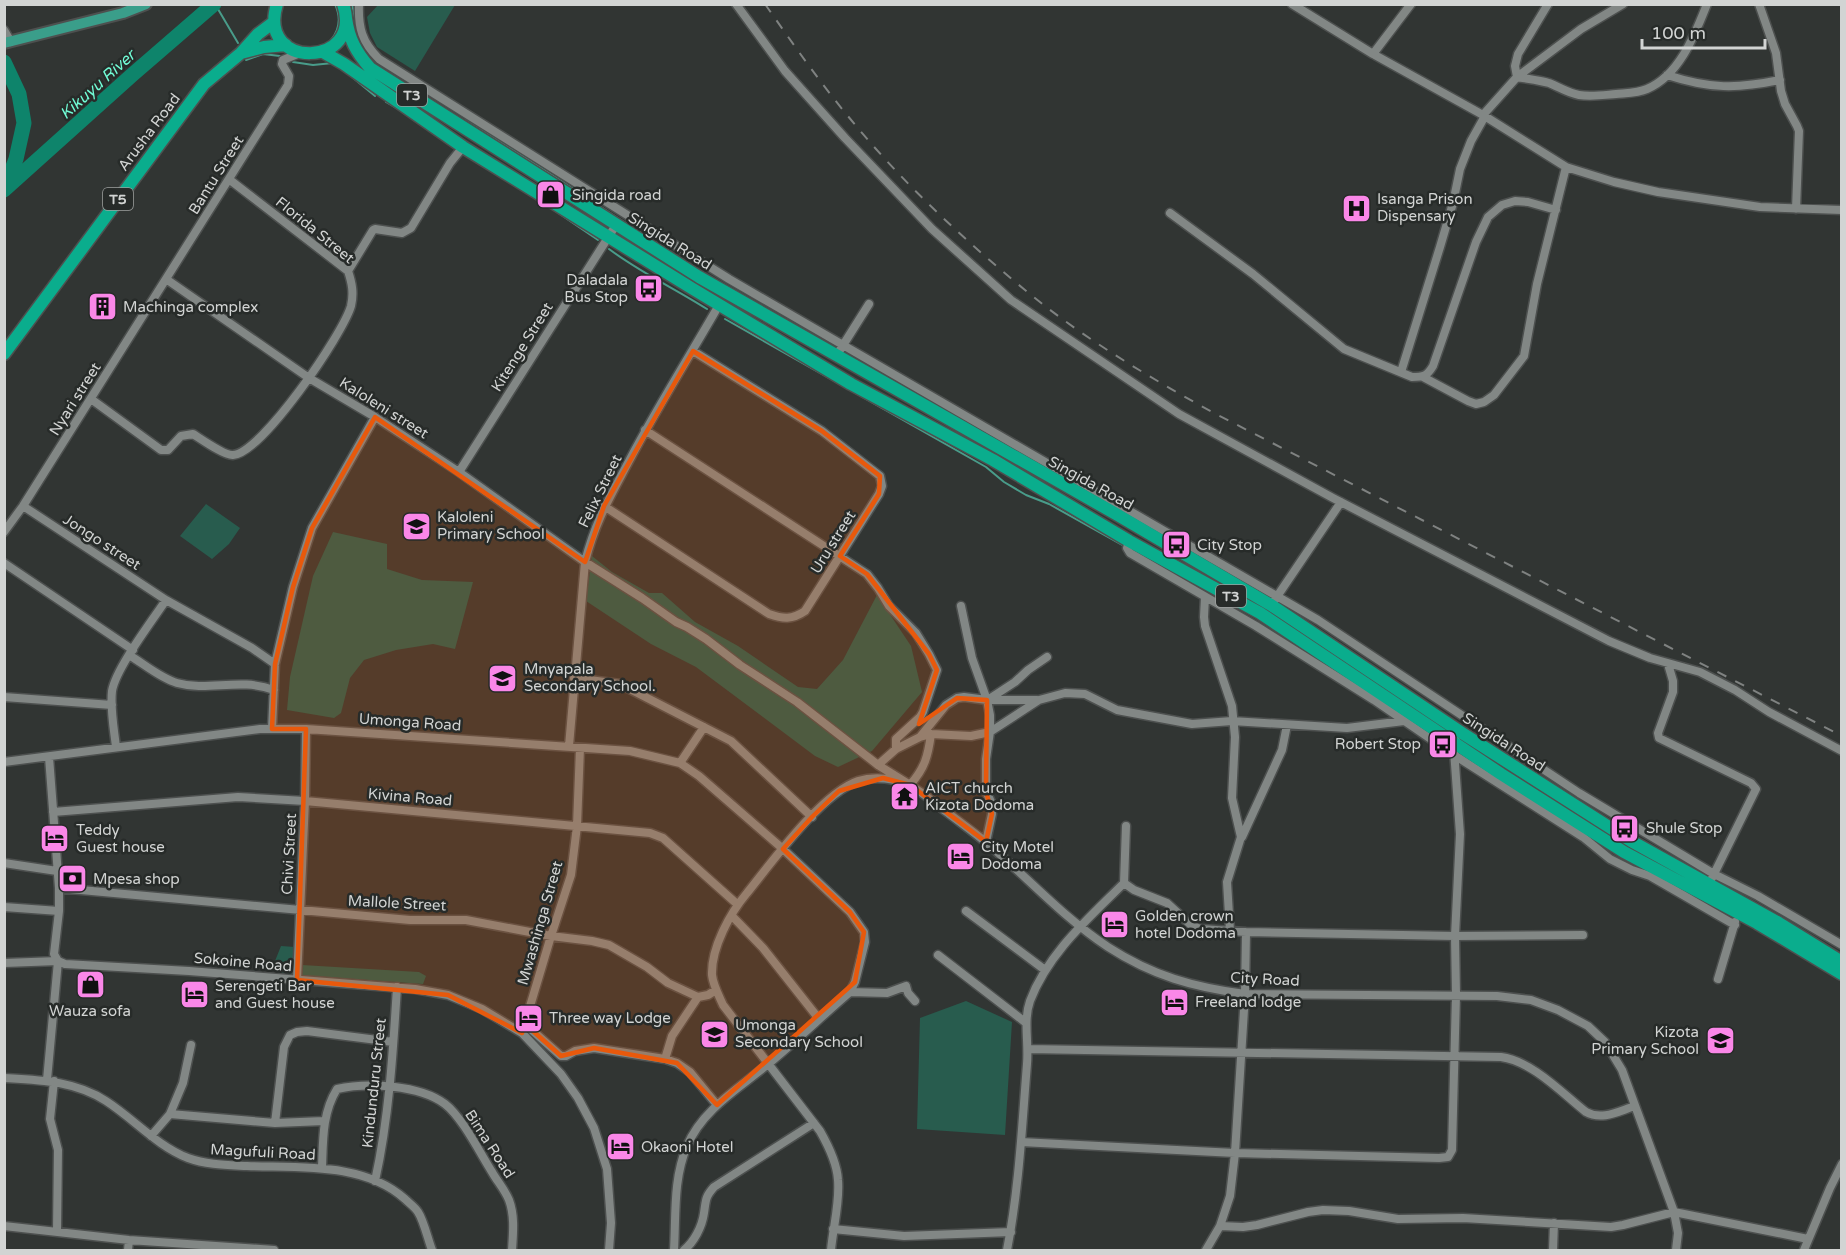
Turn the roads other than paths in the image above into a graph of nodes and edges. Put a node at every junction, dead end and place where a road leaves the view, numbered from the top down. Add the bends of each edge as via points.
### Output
1 (146, 4) edge
2 (343, 4) edge
3 (359, 4) edge
4 (736, 4) edge
5 (1292, 4) edge
6 (1412, 4) edge
7 (1548, 4) edge
8 (1623, 4) edge
9 (1707, 4) edge
10 (1759, 4) edge
11 (274, 11) edge
12 (346, 18) junction
13 (4, 30) edge
14 (8, 42) edge
15 (286, 45) junction
16 (241, 52) junction
17 (323, 52) junction
18 (300, 53) junction
19 (1373, 54) junction
20 (1667, 75) junction
21 (1517, 77) junction
22 (1780, 80) junction
23 (1484, 115) junction
24 (463, 147) junction
25 (1566, 166) junction
26 (230, 180) junction
27 (1796, 208) junction
28 (1556, 210) junction
29 (1842, 210) edge
30 (1170, 213) dead end
31 (616, 225) junction
32 (608, 237) junction
33 (348, 271) junction
34 (166, 279) junction
35 (869, 304) dead end
36 (719, 305) junction
37 (693, 351) junction
38 (839, 351) junction
39 (4, 354) edge
40 (1401, 372) junction
41 (1423, 377) junction
42 (309, 378) junction
43 (91, 399) junction
44 (375, 417) junction
45 (645, 430) junction
46 (459, 472) junction
47 (1341, 502) junction
48 (23, 506) junction
49 (604, 506) junction
50 (4, 532) edge
51 (1129, 541) junction
52 (840, 556) junction
53 (585, 562) junction
54 (4, 563) edge
55 (1205, 597) junction
56 (166, 600) junction
57 (1274, 601) junction
58 (961, 606) dead end
59 (131, 652) junction
60 (1047, 657) dead end
61 (275, 664) junction
62 (1668, 664) junction
63 (574, 678) junction
64 (274, 690) junction
65 (4, 697) edge
66 (987, 699) junction
67 (1039, 700) junction
68 (112, 705) junction
69 (1232, 721) junction
70 (1404, 721) junction
71 (1287, 725) junction
72 (704, 727) junction
73 (272, 729) junction
74 (306, 729) junction
75 (990, 732) junction
76 (931, 734) junction
77 (920, 737) junction
78 (1457, 744) junction
79 (568, 746) junction
80 (116, 747) junction
81 (580, 748) junction
82 (896, 749) junction
83 (1842, 751) edge
84 (50, 757) junction
85 (4, 762) edge
86 (680, 763) junction
87 (878, 765) junction
88 (910, 785) junction
89 (305, 801) junction
90 (53, 812) junction
91 (812, 817) junction
92 (577, 826) junction
93 (1126, 826) dead end
94 (1241, 837) junction
95 (986, 842) junction
96 (783, 849) junction
97 (4, 863) edge
98 (57, 871) junction
99 (1712, 879) junction
100 (1124, 883) junction
101 (59, 888) junction
102 (738, 904) junction
103 (4, 907) edge
104 (299, 909) junction
105 (59, 911) junction
106 (966, 911) dead end
107 (732, 916) junction
108 (1736, 919) junction
109 (1080, 927) junction
110 (1230, 931) junction
111 (1246, 932) junction
112 (551, 936) junction
113 (1455, 936) junction
114 (1583, 936) dead end
115 (1842, 945) edge
116 (938, 955) dead end
117 (58, 961) junction
118 (1842, 962) edge
119 (4, 963) edge
120 (1045, 970) junction
121 (1842, 974) edge
122 (1718, 979) dead end
123 (297, 980) junction
124 (397, 987) junction
125 (716, 990) junction
126 (850, 992) junction
127 (1245, 993) junction
128 (1456, 995) junction
129 (698, 997) junction
130 (915, 1001) dead end
131 (819, 1019) junction
132 (1025, 1022) junction
133 (525, 1023) junction
134 (522, 1033) junction
135 (393, 1042) junction
136 (191, 1045) dead end
137 (1028, 1049) junction
138 (1241, 1053) junction
139 (1455, 1057) junction
140 (665, 1059) junction
141 (768, 1064) junction
142 (4, 1078) edge
143 (51, 1081) junction
144 (389, 1086) junction
145 (717, 1105) junction
146 (1635, 1106) junction
147 (170, 1114) junction
148 (324, 1121) junction
149 (275, 1122) junction
150 (813, 1123) junction
151 (151, 1136) junction
152 (1021, 1142) junction
153 (1235, 1153) junction
154 (1842, 1164) edge
155 (322, 1168) junction
156 (375, 1181) junction
157 (1837, 1183) edge
158 (1674, 1212) junction
159 (1554, 1223) junction
160 (4, 1226) edge
161 (1220, 1226) junction
162 (833, 1229) junction
163 (57, 1231) junction
164 (1011, 1232) junction
165 (1808, 1239) junction
166 (129, 1240) junction
167 (171, 1246) edge
168 (128, 1251) edge
169 (274, 1251) edge
170 (432, 1251) edge
171 (512, 1251) edge
172 (609, 1251) edge
173 (674, 1251) edge
174 (684, 1251) edge
175 (831, 1251) edge
176 (1007, 1251) edge
177 (1206, 1251) edge
178 (1553, 1251) edge
179 (1676, 1251) edge
180 (1804, 1251) edge

1 - 14 main road
2 - 12 highway, Singida Road
3 - 38 street via 358,23 367,47 379,59
4 - 47 street via 785,71 836,128 932,229 1011,300 1179,414
5 - 19 street
6 - 19 street
7 - 21 street via 1518,54
8 - 21 street via 1581,29
9 - 20 street via 1684,55
10 - 22 street via 1776,53
11 - 15 highway, T5 via 280,39
11 - 16 highway, T5
12 - 17 highway via 343,34
12 - 31 highway, Singida Road / T3 via 353,47 370,68
13 - 14 street
15 - 16 highway, T5
15 - 18 highway
16 - 39 highway, Arusha Road / T5 via 192,99
17 - 18 highway
17 - 24 highway, Singida Road / T3
18 - 26 street, Bantu Street via 283,60 288,85
19 - 23 street
20 - 21 street via 1640,92 1587,96
20 - 22 street via 1717,87
21 - 23 street
22 - 27 street via 1785,104 1799,131
23 - 25 street
23 - 40 street via 1460,169
24 - 32 highway, Singida Road / T3
24 - 33 street via 411,228 402,232 373,230
25 - 27 street via 1658,192 1760,207
25 - 28 street
26 - 33 street, Florida Street
26 - 34 street, Bantu Street
27 - 29 street
28 - 41 street via 1515,201 1488,217 1432,366
28 - 41 street via 1524,357 1494,395 1476,404
30 - 40 street via 1253,274 1344,349
31 - 32 street, Kitenge Street
31 - 38 highway, Singida Road / T3 via 699,277
32 - 36 highway, Singida Road / T3
32 - 46 street, Kitenge Street
33 - 42 street, Florida Street via 353,285 351,308
34 - 42 street, Kaloleni street
34 - 43 street, Nyari street
35 - 38 street
36 - 37 street, Felix Street
36 - 51 highway, Singida Road / T3
37 - 45 street, Felix Street
37 - 52 street, Uru street via 822,432 880,476 879,494
38 - 57 highway, Singida Road / T3 via 1116,514
40 - 41 street
42 - 43 street, Florida Street via 268,430 234,455 193,434 181,436 168,450 161,450
42 - 44 street, Kaloleni street
43 - 48 street, Nyari street
44 - 46 street, Kaloleni street
44 - 61 street via 312,528
45 - 49 street, Felix Street
45 - 52 street
46 - 53 street, Kaloleni street
47 - 57 street
47 - 62 street via 1609,640
48 - 50 street, Nyari street
48 - 56 street, Jongo street
49 - 52 street, Uru street via 769,614 783,619 805,611
49 - 53 street, Felix Street
51 - 55 street via 1130,554
51 - 78 highway, Singida Road / T3 via 1260,613
52 - 82 street via 867,574 919,639 937,670 923,712 896,739
53 - 63 street, Felix Street
53 - 87 street, Kaloleni street via 776,687
54 - 59 street
55 - 69 street via 1205,626 1232,706
55 - 70 street
56 - 59 street
56 - 61 street, Jongo street
57 - 78 highway, Singida Road / T3
57 - 99 street via 1318,620 1386,663
58 - 66 street via 972,658
59 - 64 street via 175,682 248,684
59 - 68 street via 114,685
60 - 66 street
61 - 64 street
62 - 83 street via 1713,679
62 - 99 street via 1673,693 1659,738 1752,783 1756,789
63 - 72 street via 620,684
63 - 79 street, Felix Street
64 - 73 street
65 - 68 street
66 - 67 street
66 - 75 street
66 - 77 street via 953,700
67 - 69 street via 1065,693 1085,694 1117,710 1169,721
67 - 75 street
68 - 80 street
69 - 71 street
69 - 94 street via 1232,798
70 - 71 street via 1347,728
70 - 78 street
71 - 94 street via 1282,750
72 - 86 street
72 - 91 street via 731,741
73 - 74 street, Umonga Road
73 - 80 street, Umonga Road
74 - 79 street, Umonga Road
74 - 89 street, Chivi Street
75 - 76 street via 971,736
75 - 95 street via 986,791 992,814
76 - 77 street
76 - 88 street via 927,759
77 - 82 street
78 - 99 highway, Singida Road / T3 via 1631,841
78 - 108 highway, Singida Road / T3
78 - 113 street via 1460,834
79 - 81 street, Umonga Road
80 - 84 street, Umonga Road
81 - 86 street, Umonga Road via 630,751
81 - 92 street, Mwashinga Street
82 - 87 street
84 - 85 street, Umonga Road
84 - 90 street
86 - 96 street, Umonga Road
87 - 88 street, Kaloleni street
88 - 91 street, City Road via 883,778 859,781 839,791
88 - 95 street, City Road
89 - 90 street, Kivina Road via 238,797
89 - 92 street, Kivina Road
89 - 104 street, Chivi Street
90 - 98 street
91 - 96 street, City Road
92 - 102 street, Kivina Road via 650,833 663,838
92 - 112 street, Mwashinga Street via 571,875
93 - 100 street
94 - 110 street via 1227,882
95 - 109 street, City Road
96 - 102 street, City Road
96 - 126 street via 850,912 864,932 865,942
97 - 98 street
98 - 101 street
99 - 115 street via 1758,896
99 - 118 highway, Singida Road / T3
100 - 109 street
100 - 110 street via 1167,903 1192,926
101 - 104 street, Mallole Street
101 - 105 street
102 - 107 street, City Road
103 - 105 street
104 - 112 street, Mallole Street via 411,920 466,920
104 - 123 street, Chivi Street
105 - 117 street via 54,954
106 - 120 street
107 - 125 street, City Road via 718,940 712,975
107 - 131 street via 763,948
108 - 121 highway, Singida Road / T3
108 - 122 street
109 - 120 street
109 - 127 street, City Road via 1109,948 1163,976 1206,988
110 - 111 street
111 - 113 street
111 - 127 street
112 - 129 street, Mallole Street via 609,945 668,983
112 - 133 street, Mwashinga Street
113 - 114 street
113 - 128 street
116 - 132 street
117 - 119 street, Sokoine Road
117 - 123 street, Sokoine Road
117 - 143 street
120 - 132 street
123 - 124 street, Sokoine Road
124 - 134 street, Sokoine Road via 448,995 482,1009
124 - 135 street, Kindunduru Street
125 - 129 street
125 - 141 street, City Road
126 - 130 street via 887,993 906,986
126 - 131 street
127 - 128 street, City Road
127 - 138 street
128 - 139 street
128 - 146 street, City Road via 1531,1000 1588,1026 1605,1042 1622,1070
129 - 140 street via 672,1036
131 - 141 street
132 - 137 street
133 - 134 street, Mwashinga Street
133 - 140 street via 561,1056 594,1048
134 - 172 street, Sokoine Road via 561,1074 594,1128 608,1169
135 - 144 street, Kindunduru Street
135 - 149 street via 307,1031 290,1035 284,1047
136 - 147 street via 183,1083
137 - 138 street
137 - 152 street
138 - 139 street
138 - 153 street
139 - 146 street via 1519,1061 1592,1116
139 - 153 street via 1452,1150 1448,1157
140 - 145 street via 690,1072
141 - 145 street
141 - 150 street, City Road
142 - 143 street, Magufuli Road
143 - 151 street, Magufuli Road via 88,1091
143 - 163 street via 50,1119 58,1150
144 - 148 street, Bima Road via 337,1089
144 - 156 street, Kindunduru Street
144 - 171 street, Bima Road via 429,1094 460,1120 508,1199 514,1222
145 - 173 street via 701,1122 682,1164 676,1193
146 - 158 street, City Road
147 - 149 street
147 - 151 street
148 - 149 street
148 - 155 street, Bima Road
150 - 162 street, City Road via 826,1142 838,1178
150 - 174 street via 714,1187 707,1195 698,1231
151 - 155 street, Magufuli Road via 188,1158 214,1165
152 - 153 street
152 - 164 street
153 - 161 street via 1230,1196
154 - 157 street
155 - 156 street, Magufuli Road
156 - 170 street, Magufuli Road via 396,1191 418,1212
157 - 165 street
158 - 159 street via 1618,1226
158 - 165 street
158 - 179 street, City Road
159 - 161 street via 1463,1218 1398,1220 1323,1210 1257,1225
159 - 178 street
160 - 163 street
161 - 177 street
162 - 164 street via 904,1236
162 - 175 street, City Road
163 - 166 street
164 - 176 street
165 - 180 street
166 - 167 street
166 - 168 street
167 - 169 street

